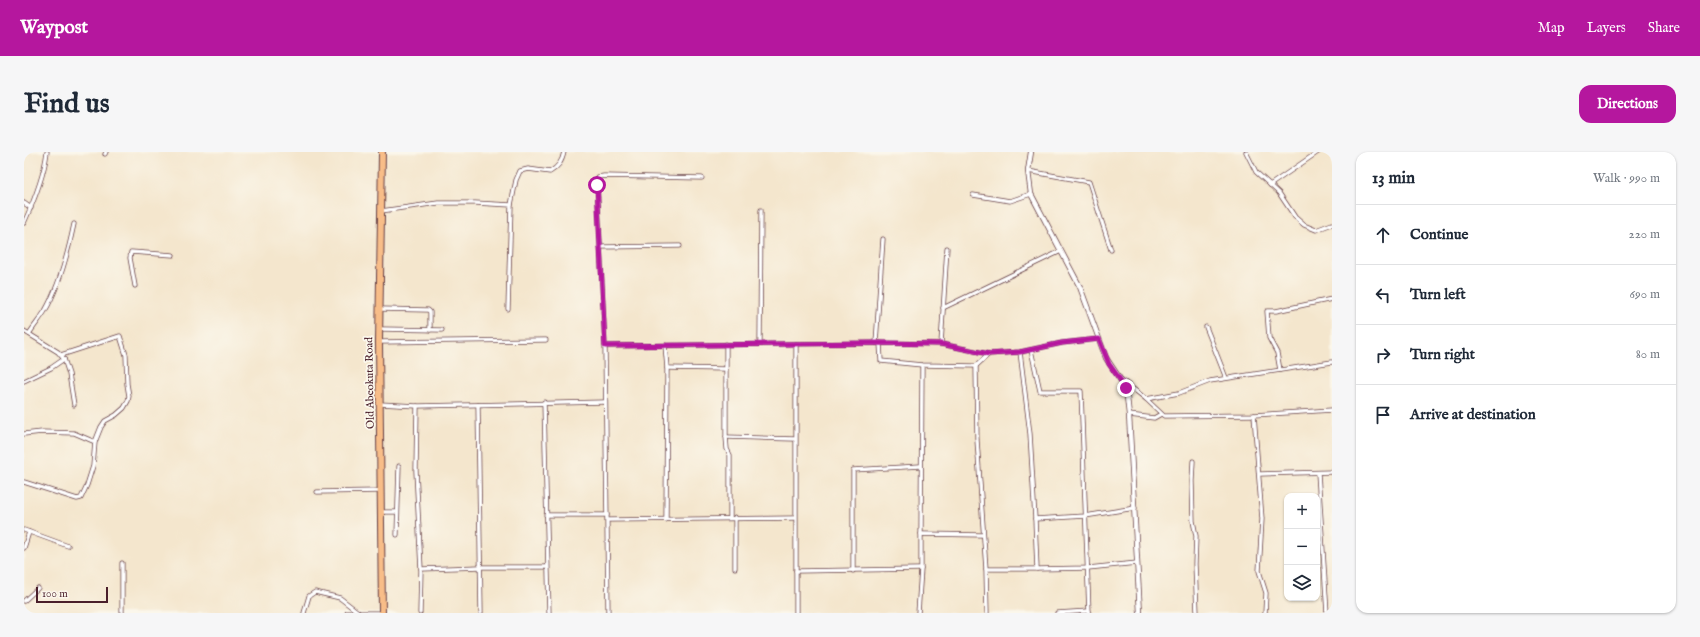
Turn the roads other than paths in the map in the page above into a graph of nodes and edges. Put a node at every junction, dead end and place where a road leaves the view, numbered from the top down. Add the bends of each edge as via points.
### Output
1 (46, 152) edge
2 (382, 152) edge
3 (564, 152) edge
4 (1031, 152) edge
5 (1246, 152) edge
6 (1318, 152) edge
7 (1028, 171) junction
8 (702, 178) dead end
9 (1270, 184) junction
10 (1031, 194) junction
11 (973, 195) dead end
12 (24, 203) edge
13 (511, 205) junction
14 (31, 208) junction
15 (761, 210) dead end
16 (381, 211) junction
17 (24, 223) edge
18 (74, 224) dead end
19 (1332, 224) edge
20 (883, 239) dead end
21 (680, 246) dead end
22 (600, 247) junction
23 (947, 248) dead end
24 (1110, 250) dead end
25 (1061, 251) junction
26 (173, 255) dead end
27 (135, 286) dead end
28 (1332, 299) edge
29 (943, 308) junction
30 (380, 309) junction
31 (508, 309) dead end
32 (1206, 327) dead end
33 (380, 329) junction
34 (430, 330) junction
35 (442, 330) dead end
36 (24, 331) edge
37 (28, 334) junction
38 (1099, 339) junction
39 (546, 340) dead end
40 (379, 342) junction
41 (878, 343) junction
42 (726, 344) junction
43 (760, 344) junction
44 (796, 344) junction
45 (941, 344) junction
46 (665, 345) junction
47 (605, 346) junction
48 (1031, 350) junction
49 (1020, 352) junction
50 (989, 354) junction
51 (61, 355) junction
52 (64, 359) junction
53 (1332, 362) edge
54 (922, 365) junction
55 (976, 366) junction
56 (666, 368) junction
57 (726, 369) junction
58 (1280, 370) junction
59 (1226, 378) junction
60 (1122, 380) junction
61 (24, 381) edge
62 (1146, 399) junction
63 (544, 402) junction
64 (606, 402) junction
65 (380, 404) junction
66 (74, 405) dead end
67 (478, 405) junction
68 (417, 406) junction
69 (1332, 410) edge
70 (1161, 414) junction
71 (1129, 415) junction
72 (1254, 415) junction
73 (24, 434) edge
74 (726, 437) junction
75 (795, 439) junction
76 (95, 442) junction
77 (1193, 462) dead end
78 (399, 466) dead end
79 (920, 466) junction
80 (1332, 472) edge
81 (1318, 473) junction
82 (1260, 474) junction
83 (24, 482) edge
84 (381, 491) junction
85 (317, 492) dead end
86 (1134, 508) junction
87 (381, 512) junction
88 (397, 512) junction
89 (546, 515) junction
90 (607, 515) junction
91 (1085, 516) junction
92 (733, 518) junction
93 (795, 518) junction
94 (1036, 519) junction
95 (608, 520) junction
96 (666, 520) junction
97 (24, 530) edge
98 (29, 532) junction
99 (921, 534) junction
100 (397, 535) dead end
101 (983, 535) junction
102 (68, 546) dead end
103 (24, 548) edge
104 (122, 563) dead end
105 (1137, 563) junction
106 (480, 567) junction
107 (547, 567) junction
108 (735, 568) dead end
109 (1088, 568) junction
110 (421, 569) junction
111 (986, 569) junction
112 (1037, 569) junction
113 (921, 570) junction
114 (796, 571) junction
115 (854, 571) junction
116 (38, 588) dead end
117 (24, 601) edge
118 (358, 612) junction
119 (1089, 612) edge
120 (122, 613) edge
121 (304, 613) edge
122 (347, 613) edge
123 (382, 613) edge
124 (420, 613) edge
125 (481, 613) edge
126 (549, 613) edge
127 (608, 613) edge
128 (796, 613) edge
129 (918, 613) edge
130 (987, 613) edge
131 (1057, 613) edge
132 (1140, 613) edge
133 (1197, 613) edge
134 (1265, 613) edge
135 (1327, 613) edge

1 - 14 street
2 - 16 highway, Old Abeokuta Road
3 - 13 street via 559,166 550,172 528,169 520,171
4 - 7 street
5 - 9 street via 1256,172
6 - 9 street
7 - 10 street
7 - 24 street via 1089,182
8 - 22 street via 598,177
9 - 19 street via 1304,225 1316,230
10 - 11 street via 1010,201
10 - 25 street
12 - 14 street
13 - 16 street via 475,202 438,203
13 - 31 street
14 - 17 street
15 - 43 street
16 - 30 highway, Old Abeokuta Road
18 - 37 street via 69,248 53,294 45,311
20 - 41 street
21 - 22 street
22 - 47 street
23 - 29 street
25 - 29 street
25 - 38 street via 1080,287
26 - 27 street via 131,252
28 - 58 street via 1267,311 1269,338 1277,353
29 - 45 street
30 - 33 highway, Old Abeokuta Road
30 - 34 street via 428,310
32 - 59 street
33 - 34 street
33 - 40 highway, Old Abeokuta Road
34 - 35 street
36 - 37 street
37 - 51 street
38 - 48 street
38 - 60 street via 1109,364
39 - 40 street
40 - 65 highway, Old Abeokuta Road
41 - 44 street
41 - 45 street
41 - 54 street via 881,361
42 - 43 street
42 - 46 street
42 - 57 street
43 - 44 street
44 - 75 street
45 - 50 street
46 - 47 street
46 - 56 street
47 - 64 street
48 - 49 street
48 - 91 street via 1040,391 1081,391
49 - 50 street
49 - 94 street via 1030,434
50 - 55 street
51 - 52 street
51 - 76 street via 120,336 126,355 128,401 116,415 105,421
52 - 61 street
52 - 66 street
53 - 58 street
54 - 55 street
54 - 79 street
55 - 101 street via 977,440
56 - 57 street
56 - 96 street
57 - 74 street
58 - 59 street
59 - 62 street via 1194,386 1179,393
60 - 62 street
60 - 71 street via 1128,395
62 - 70 street
63 - 64 street
63 - 67 street
63 - 89 street
64 - 90 street
65 - 68 street
65 - 84 highway, Old Abeokuta Road
67 - 68 street
67 - 106 street
68 - 110 street via 416,471
69 - 72 street
70 - 71 street via 1154,418
70 - 72 street
71 - 86 street
72 - 82 street
73 - 76 street via 74,433
74 - 75 street
74 - 92 street via 730,456
75 - 93 street
76 - 83 street via 92,466 81,498 77,499
77 - 133 street
78 - 88 street
79 - 99 street
79 - 115 street via 853,470
80 - 81 street
81 - 82 street
81 - 135 street
82 - 134 street via 1260,571 1266,595
84 - 85 street
84 - 87 highway, Old Abeokuta Road
86 - 91 street
86 - 105 street
87 - 88 street
87 - 123 highway, Old Abeokuta Road
88 - 100 street
89 - 90 street
89 - 107 street
90 - 95 street
91 - 94 street
91 - 109 street
92 - 93 street
92 - 96 street
92 - 108 street
93 - 114 street
94 - 112 street
95 - 96 street
95 - 127 street
97 - 98 street
98 - 102 street
98 - 103 street
99 - 101 street
99 - 113 street
101 - 111 street
104 - 120 street
105 - 109 street
105 - 132 street
106 - 107 street
106 - 110 street
106 - 125 street
107 - 126 street
109 - 112 street
109 - 119 street
110 - 124 street
111 - 112 street
111 - 130 street
113 - 115 street
113 - 129 street
114 - 115 street
114 - 128 street
116 - 117 street
118 - 121 street via 340,598 315,592 309,596
118 - 122 street
118 - 123 street
119 - 131 street

